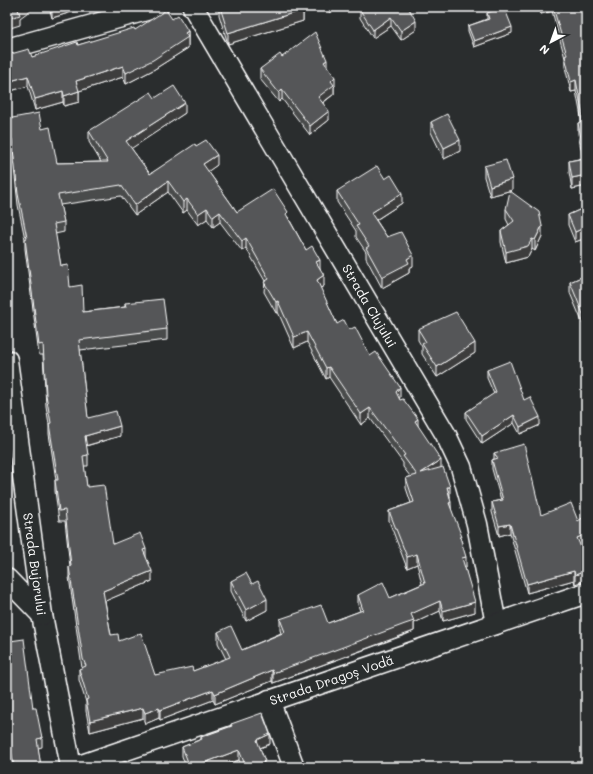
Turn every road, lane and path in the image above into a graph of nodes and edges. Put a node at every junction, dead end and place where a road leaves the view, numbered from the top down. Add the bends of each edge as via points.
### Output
1 (157, 7) edge
2 (193, 7) edge
3 (7, 49) edge
4 (7, 360) edge
5 (7, 579) edge
6 (586, 593) edge
7 (42, 615) junction
8 (496, 624) junction
9 (269, 700) junction
10 (71, 767) edge
11 (76, 767) edge
12 (294, 767) edge

1 - 3 street
2 - 8 street, Strada Clujului via 446,435 461,467 477,524
4 - 7 street, Strada Bujorului
5 - 7 street
6 - 8 street, Strada Dragoș Vodă
7 - 10 street, Strada Bujorului
8 - 9 street, Strada Dragoș Vodă
9 - 11 street, Strada Dragoș Vodă
9 - 12 street

